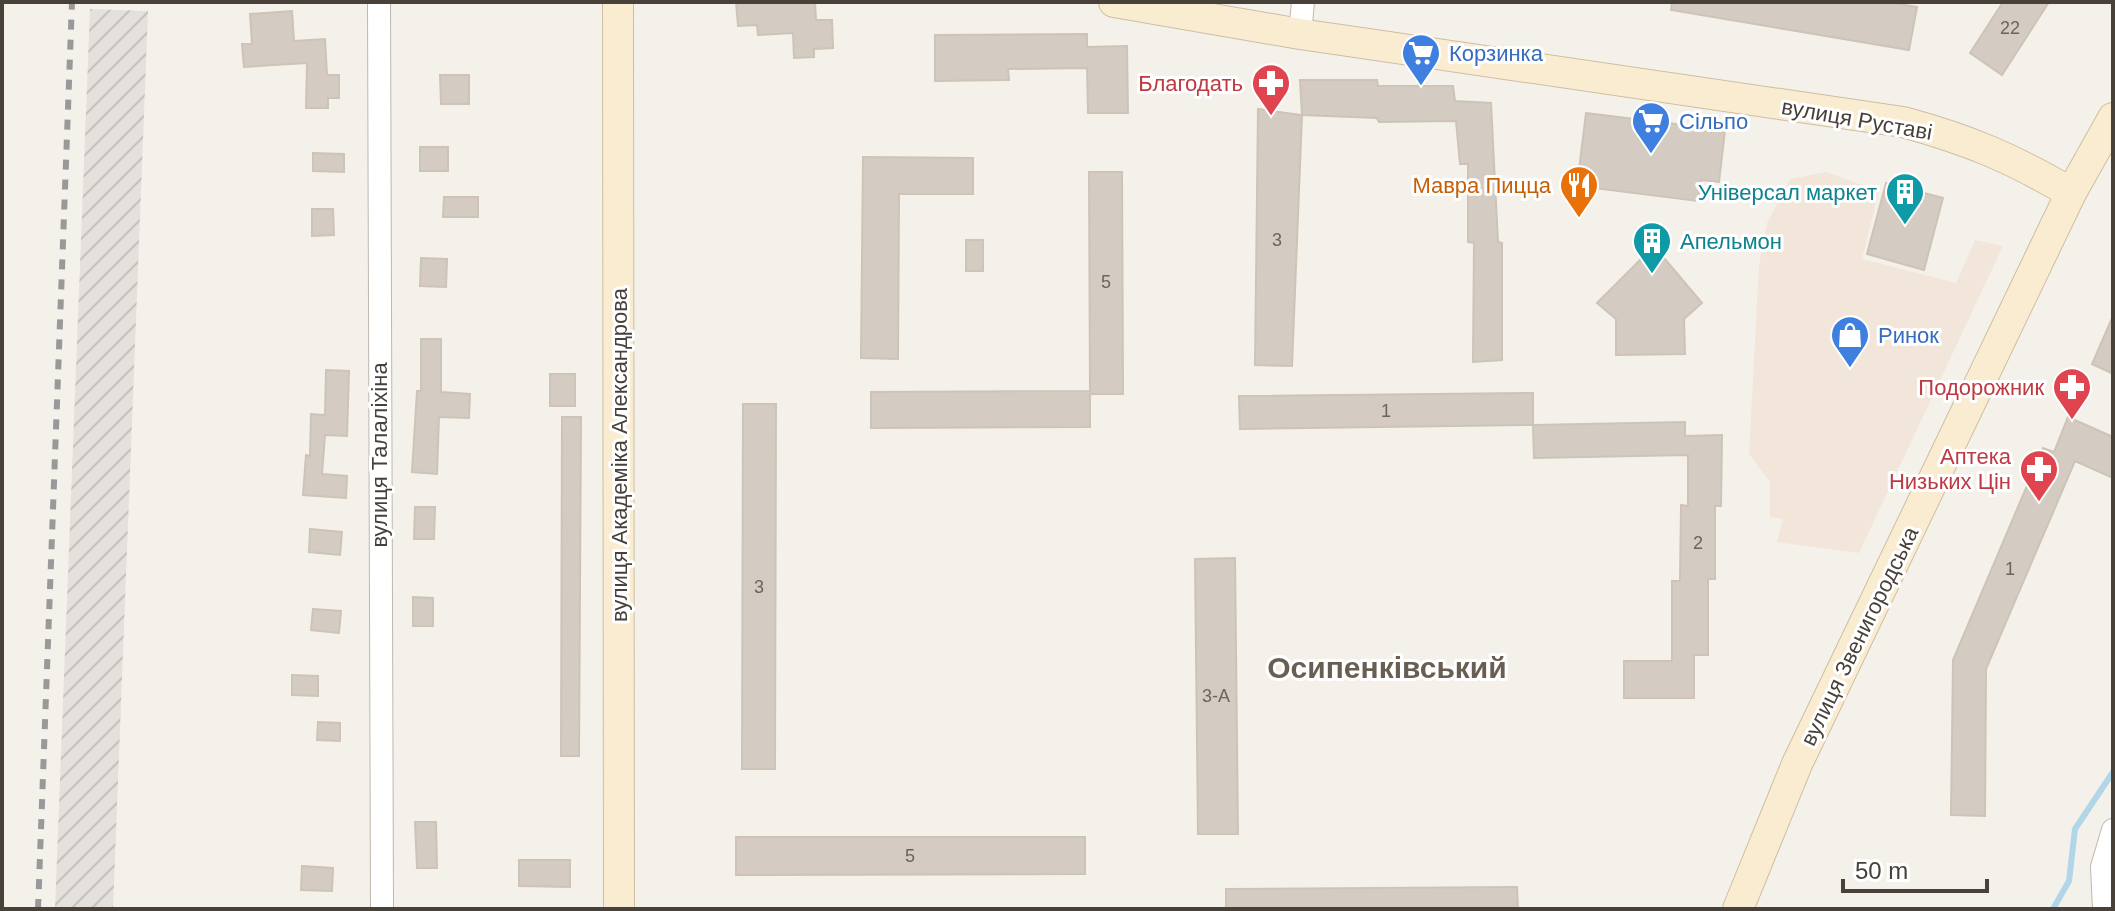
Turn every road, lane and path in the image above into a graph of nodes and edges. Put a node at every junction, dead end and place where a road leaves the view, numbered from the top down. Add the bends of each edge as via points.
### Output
1 (379, 2) edge
2 (618, 2) edge
3 (1114, 2) edge
4 (1303, 2) edge
5 (1300, 34) junction
6 (2113, 118) edge
7 (2071, 193) junction
8 (2113, 830) edge
9 (382, 909) edge
10 (619, 909) edge
11 (1738, 909) edge
12 (2104, 909) edge

1 - 9 street, вулиця Талаліхіна
2 - 10 street, вулиця Академіка Александрова
3 - 5 street, вулиця Руставі
4 - 5 street
5 - 7 street, вулиця Руставі via 1903,122 2016,160
6 - 7 street, вулиця Звенигородська
7 - 11 street, вулиця Звенигородська via 1797,764
8 - 12 street via 2102,867

